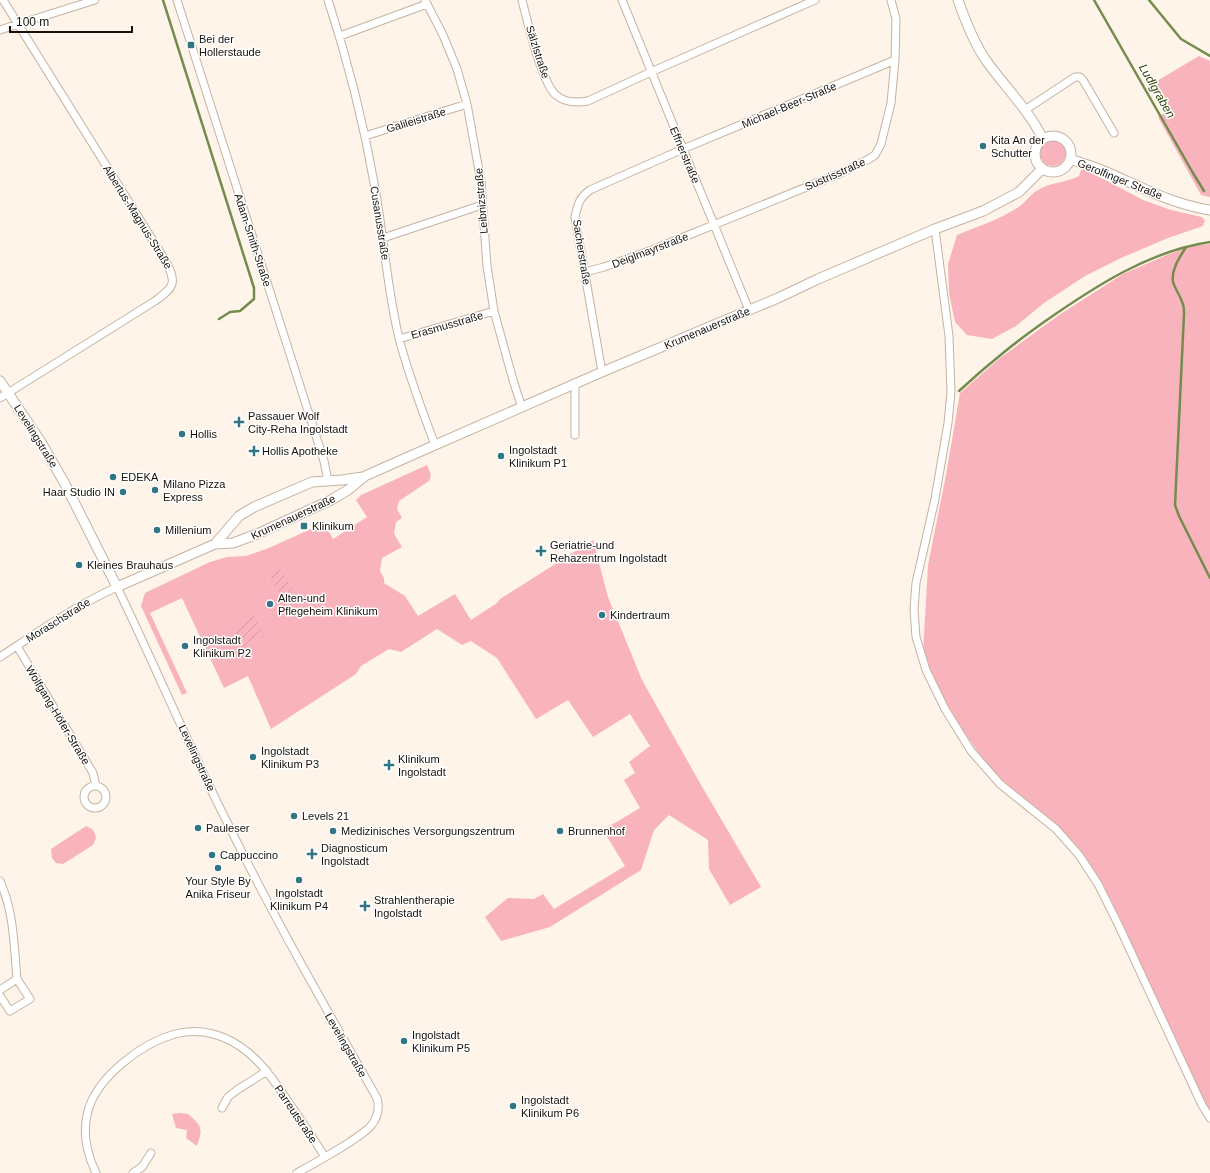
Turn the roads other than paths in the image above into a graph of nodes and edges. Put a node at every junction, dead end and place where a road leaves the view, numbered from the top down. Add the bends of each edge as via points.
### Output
1 (3, 0) edge
2 (95, 0) edge
3 (177, 0) edge
4 (328, 0) edge
5 (522, 0) edge
6 (622, 0) edge
7 (815, 0) edge
8 (891, 0) edge
9 (958, 0) edge
10 (426, 2) edge
11 (18, 25) junction
12 (0, 30) edge
13 (340, 36) junction
14 (895, 60) junction
15 (651, 72) junction
16 (467, 104) junction
17 (1025, 110) junction
18 (1114, 133) dead end
19 (365, 136) junction
20 (1043, 139) junction
21 (683, 149) junction
22 (1070, 159) junction
23 (1042, 169) junction
24 (482, 205) junction
25 (1210, 210) edge
26 (714, 224) junction
27 (936, 229) junction
28 (383, 238) junction
29 (585, 272) junction
30 (749, 310) junction
31 (494, 311) junction
32 (400, 339) junction
33 (602, 372) junction
34 (0, 381) edge
35 (575, 383) junction
36 (4, 395) edge
37 (522, 408) junction
38 (575, 435) dead end
39 (435, 445) junction
40 (365, 476) junction
41 (328, 481) junction
42 (331, 500) junction
43 (235, 521) junction
44 (245, 539) junction
45 (215, 544) junction
46 (117, 587) junction
47 (17, 646) junction
48 (0, 657) edge
49 (96, 786) dead end
50 (0, 881) edge
51 (17, 979) junction
52 (0, 990) edge
53 (0, 996) edge
54 (267, 1071) junction
55 (222, 1108) dead end
56 (1210, 1118) edge
57 (151, 1153) dead end
58 (325, 1157) junction
59 (96, 1173) edge
60 (132, 1173) edge
61 (297, 1173) edge

1 - 11 street
2 - 11 street
3 - 41 street, Adam-Smith-Straße via 322,454
4 - 13 street, Cusanusstraße
5 - 15 street, Sälzlstraße via 542,69 550,88 564,100 588,101
6 - 15 street, Effnerstraße
7 - 15 street
8 - 14 street, Sustrisstraße via 896,19
9 - 17 street via 973,39
10 - 13 street
10 - 16 street, Leibnizstraße via 454,62
11 - 12 street
11 - 36 street, Albertus-Magnus-Straße via 165,260 173,274 173,282 167,292 155,301
13 - 19 street, Cusanusstraße
14 - 21 street, Michael-Beer-Straße
14 - 26 street, Sustrisstraße via 891,103 881,144 869,160
15 - 21 street, Effnerstraße
16 - 19 street, Galileistraße
16 - 24 street, Leibnizstraße via 481,182
17 - 18 street via 1074,77 1080,77
17 - 20 street
19 - 28 street, Cusanusstraße
20 - 22 street via 1054,136 1064,140 1070,149
20 - 23 street via 1036,146 1035,156
21 - 26 street, Effnerstraße
21 - 29 street, Sacherstraße via 590,190 578,202 575,217
22 - 23 street, Gerolfinger Straße via 1064,169 1053,172
22 - 25 street, Gerolfinger Straße via 1110,173 1145,190
23 - 27 street, Krumenauerstraße via 1019,192 983,211
24 - 28 street
24 - 31 street, Leibnizstraße
26 - 29 street, Deiglmayrstraße via 604,268
26 - 30 street, Effnerstraße
27 - 30 street, Krumenauerstraße
27 - 56 street via 949,336 951,392 935,499 916,583 916,637 926,670 945,709 971,751 1000,784 1056,829 1079,855 1098,884
28 - 32 street, Cusanusstraße via 390,292
29 - 33 street, Sacherstraße
30 - 33 street, Krumenauerstraße
31 - 32 street, Erasmusstraße
31 - 37 street, Leibnizstraße
32 - 39 street, Cusanusstraße
33 - 35 street, Krumenauerstraße
34 - 36 street, Levelingstraße
35 - 37 street, Krumenauerstraße
35 - 38 street
36 - 46 street, Levelingstraße via 41,442
37 - 39 street, Krumenauerstraße
39 - 40 street, Krumenauerstraße
40 - 41 street, Krumenauerstraße
40 - 42 street, Krumenauerstraße
41 - 42 street via 332,493
41 - 43 street, Krumenauerstraße via 312,482 297,488 254,507
42 - 44 street, Krumenauerstraße
43 - 44 street via 237,531
43 - 45 street, Krumenauerstraße
44 - 45 street, Krumenauerstraße
45 - 46 street, Krumenauerstraße
46 - 47 street, Moraschstraße via 74,609
46 - 58 street, Levelingstraße via 240,849 279,925 377,1098 377,1115 371,1126 363,1134
47 - 48 street, Moraschstraße
47 - 49 street, Wolfgang-Höfer-Straße via 93,773
50 - 51 street via 12,919
51 - 52 street
51 - 53 street via 30,999 10,1011
54 - 55 street via 232,1093
54 - 58 street, Parreutstraße
54 - 59 street, Parreutstraße via 243,1048 230,1040 204,1032 176,1034 150,1045 120,1065 108,1077 97,1091 88,1110 85,1127 87,1144
57 - 60 street via 142,1167
58 - 61 street

